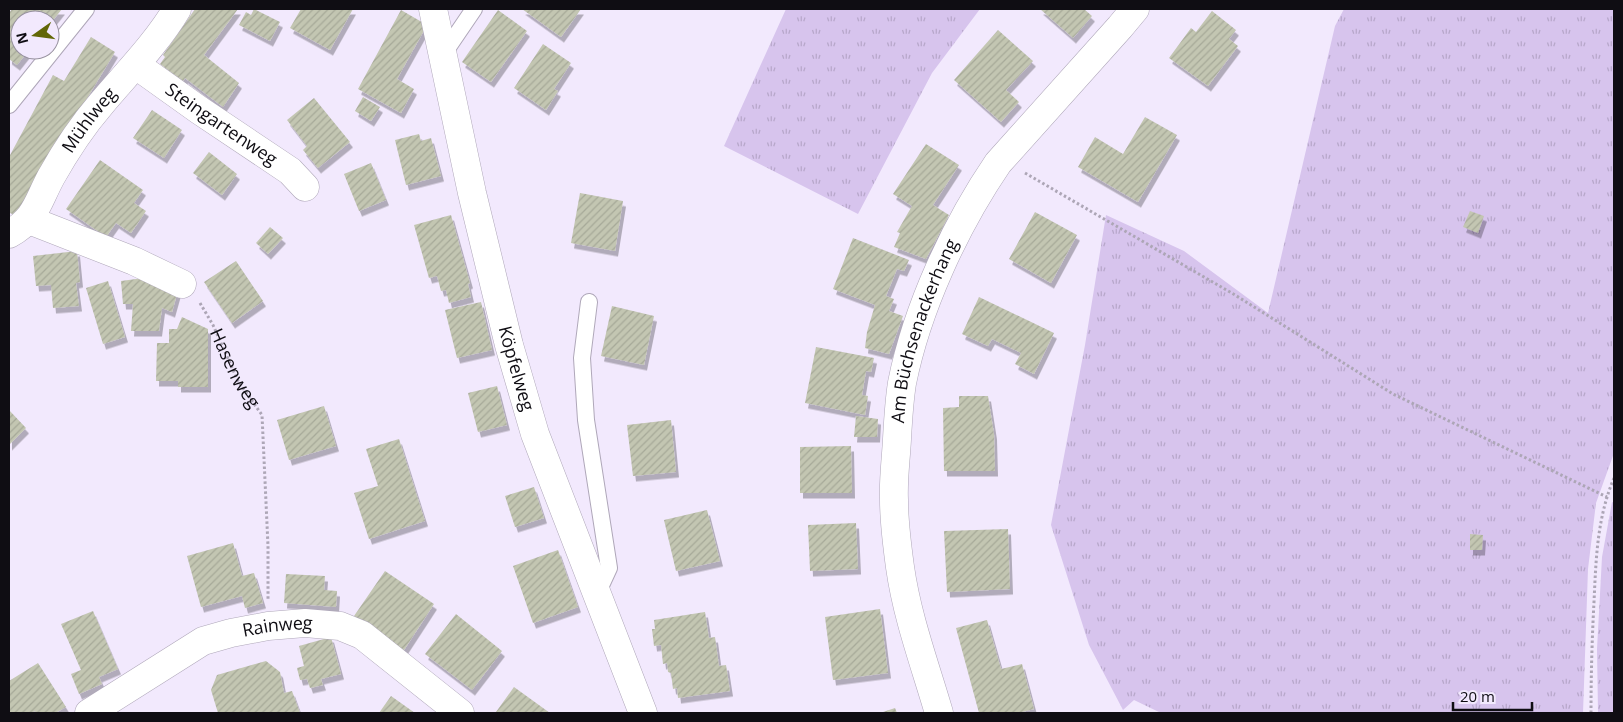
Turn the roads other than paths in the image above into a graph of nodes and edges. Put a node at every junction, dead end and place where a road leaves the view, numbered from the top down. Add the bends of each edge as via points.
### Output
1 (86, 9) edge
2 (178, 9) edge
3 (434, 9) edge
4 (474, 9) edge
5 (1135, 9) edge
6 (442, 56) junction
7 (136, 64) junction
8 (9, 105) edge
9 (305, 187) dead end
10 (19, 227) edge
11 (182, 284) road end
12 (589, 302) dead end
13 (597, 594) junction
14 (89, 713) edge
15 (460, 713) edge
16 (643, 713) edge
17 (939, 713) edge

1 - 8 lane
2 - 7 street, Mühlweg
3 - 6 street, Köpfelweg
4 - 6 lane
5 - 17 street, Am Büchsenackerhang via 987,178 942,264 915,335 902,383 894,498 900,569 908,609
6 - 13 street, Köpfelweg via 509,344 535,434
7 - 9 street, Steingartenweg via 290,171
7 - 10 street, Mühlweg via 99,106
10 - 11 street via 134,261
12 - 13 lane via 582,358 586,420 609,568
13 - 16 street, Köpfelweg
14 - 15 street, Rainweg via 203,641 268,626 305,623 350,628

